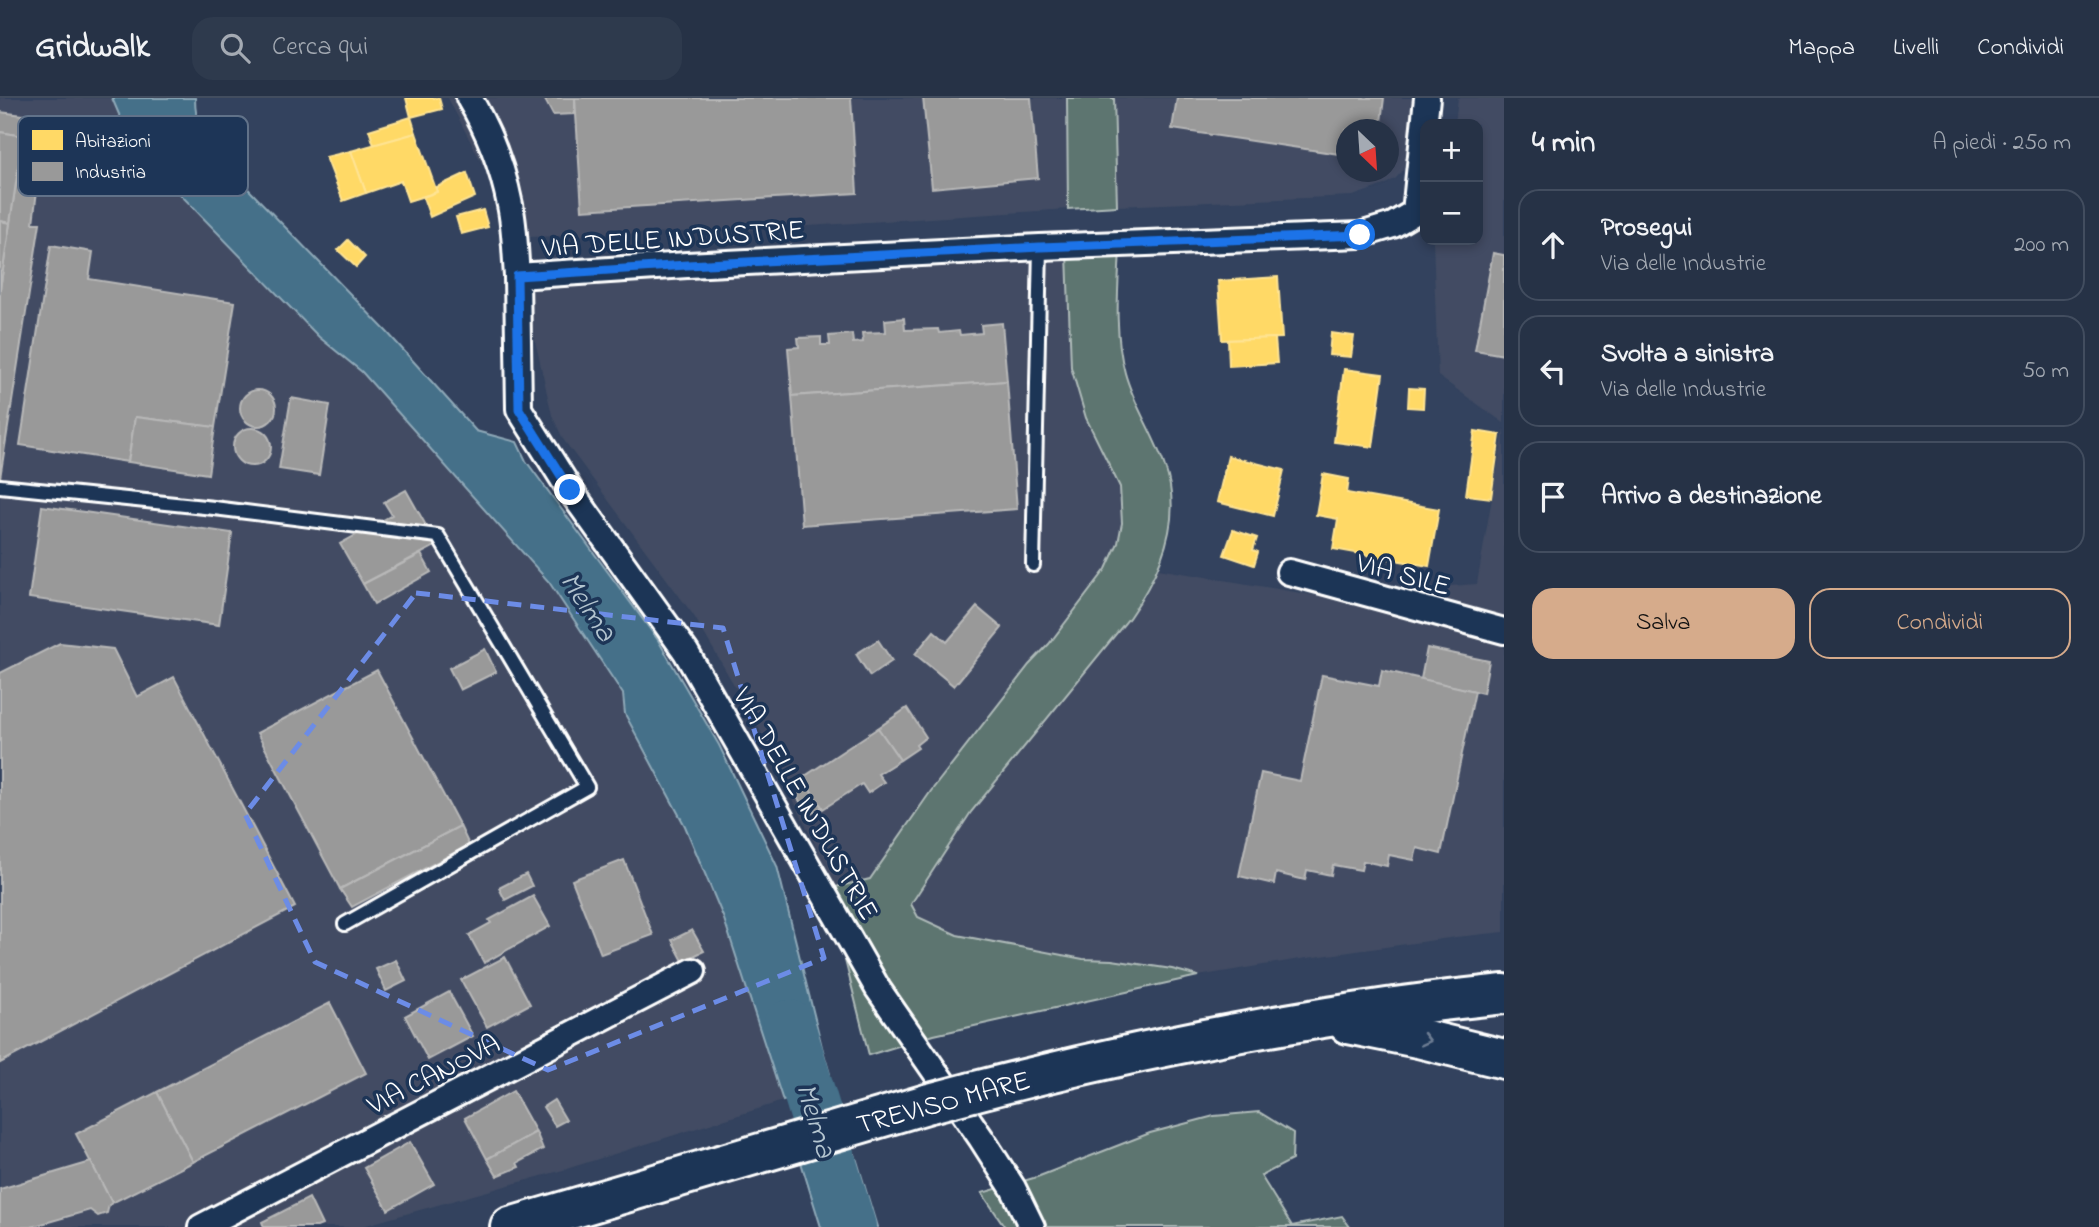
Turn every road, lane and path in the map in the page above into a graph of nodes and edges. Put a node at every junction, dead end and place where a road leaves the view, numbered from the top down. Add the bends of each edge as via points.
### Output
1 (469, 98) edge
2 (1427, 98) edge
3 (1040, 247) junction
4 (517, 276) junction
5 (0, 486) edge
6 (1033, 565) dead end
7 (1289, 572) dead end
8 (1504, 631) edge
9 (345, 924) dead end
10 (693, 971) dead end
11 (1504, 974) edge
12 (1504, 994) edge
13 (1399, 1006) junction
14 (1311, 1020) junction
15 (1504, 1059) edge
16 (201, 1227) edge
17 (510, 1227) edge
18 (1032, 1227) edge

1 - 4 street via 498,162 510,206
2 - 3 street, VIA DELLE INDUSTRIE via 1415,212 1392,225 1360,235
3 - 4 street, VIA DELLE INDUSTRIE
3 - 6 lane
4 - 18 street, VIA DELLE INDUSTRIE via 519,409 570,490 686,652 878,989 981,1138
5 - 9 lane via 438,536 587,787
7 - 8 street, VIA SILE
10 - 16 street, VIA CANOVA
11 - 13 highway
12 - 13 highway
13 - 14 highway, TREVISO MARE
14 -> 15 highway via 1380,1030
14 - 17 highway, TREVISO MARE, bridge via 1080,1064 930,1103

